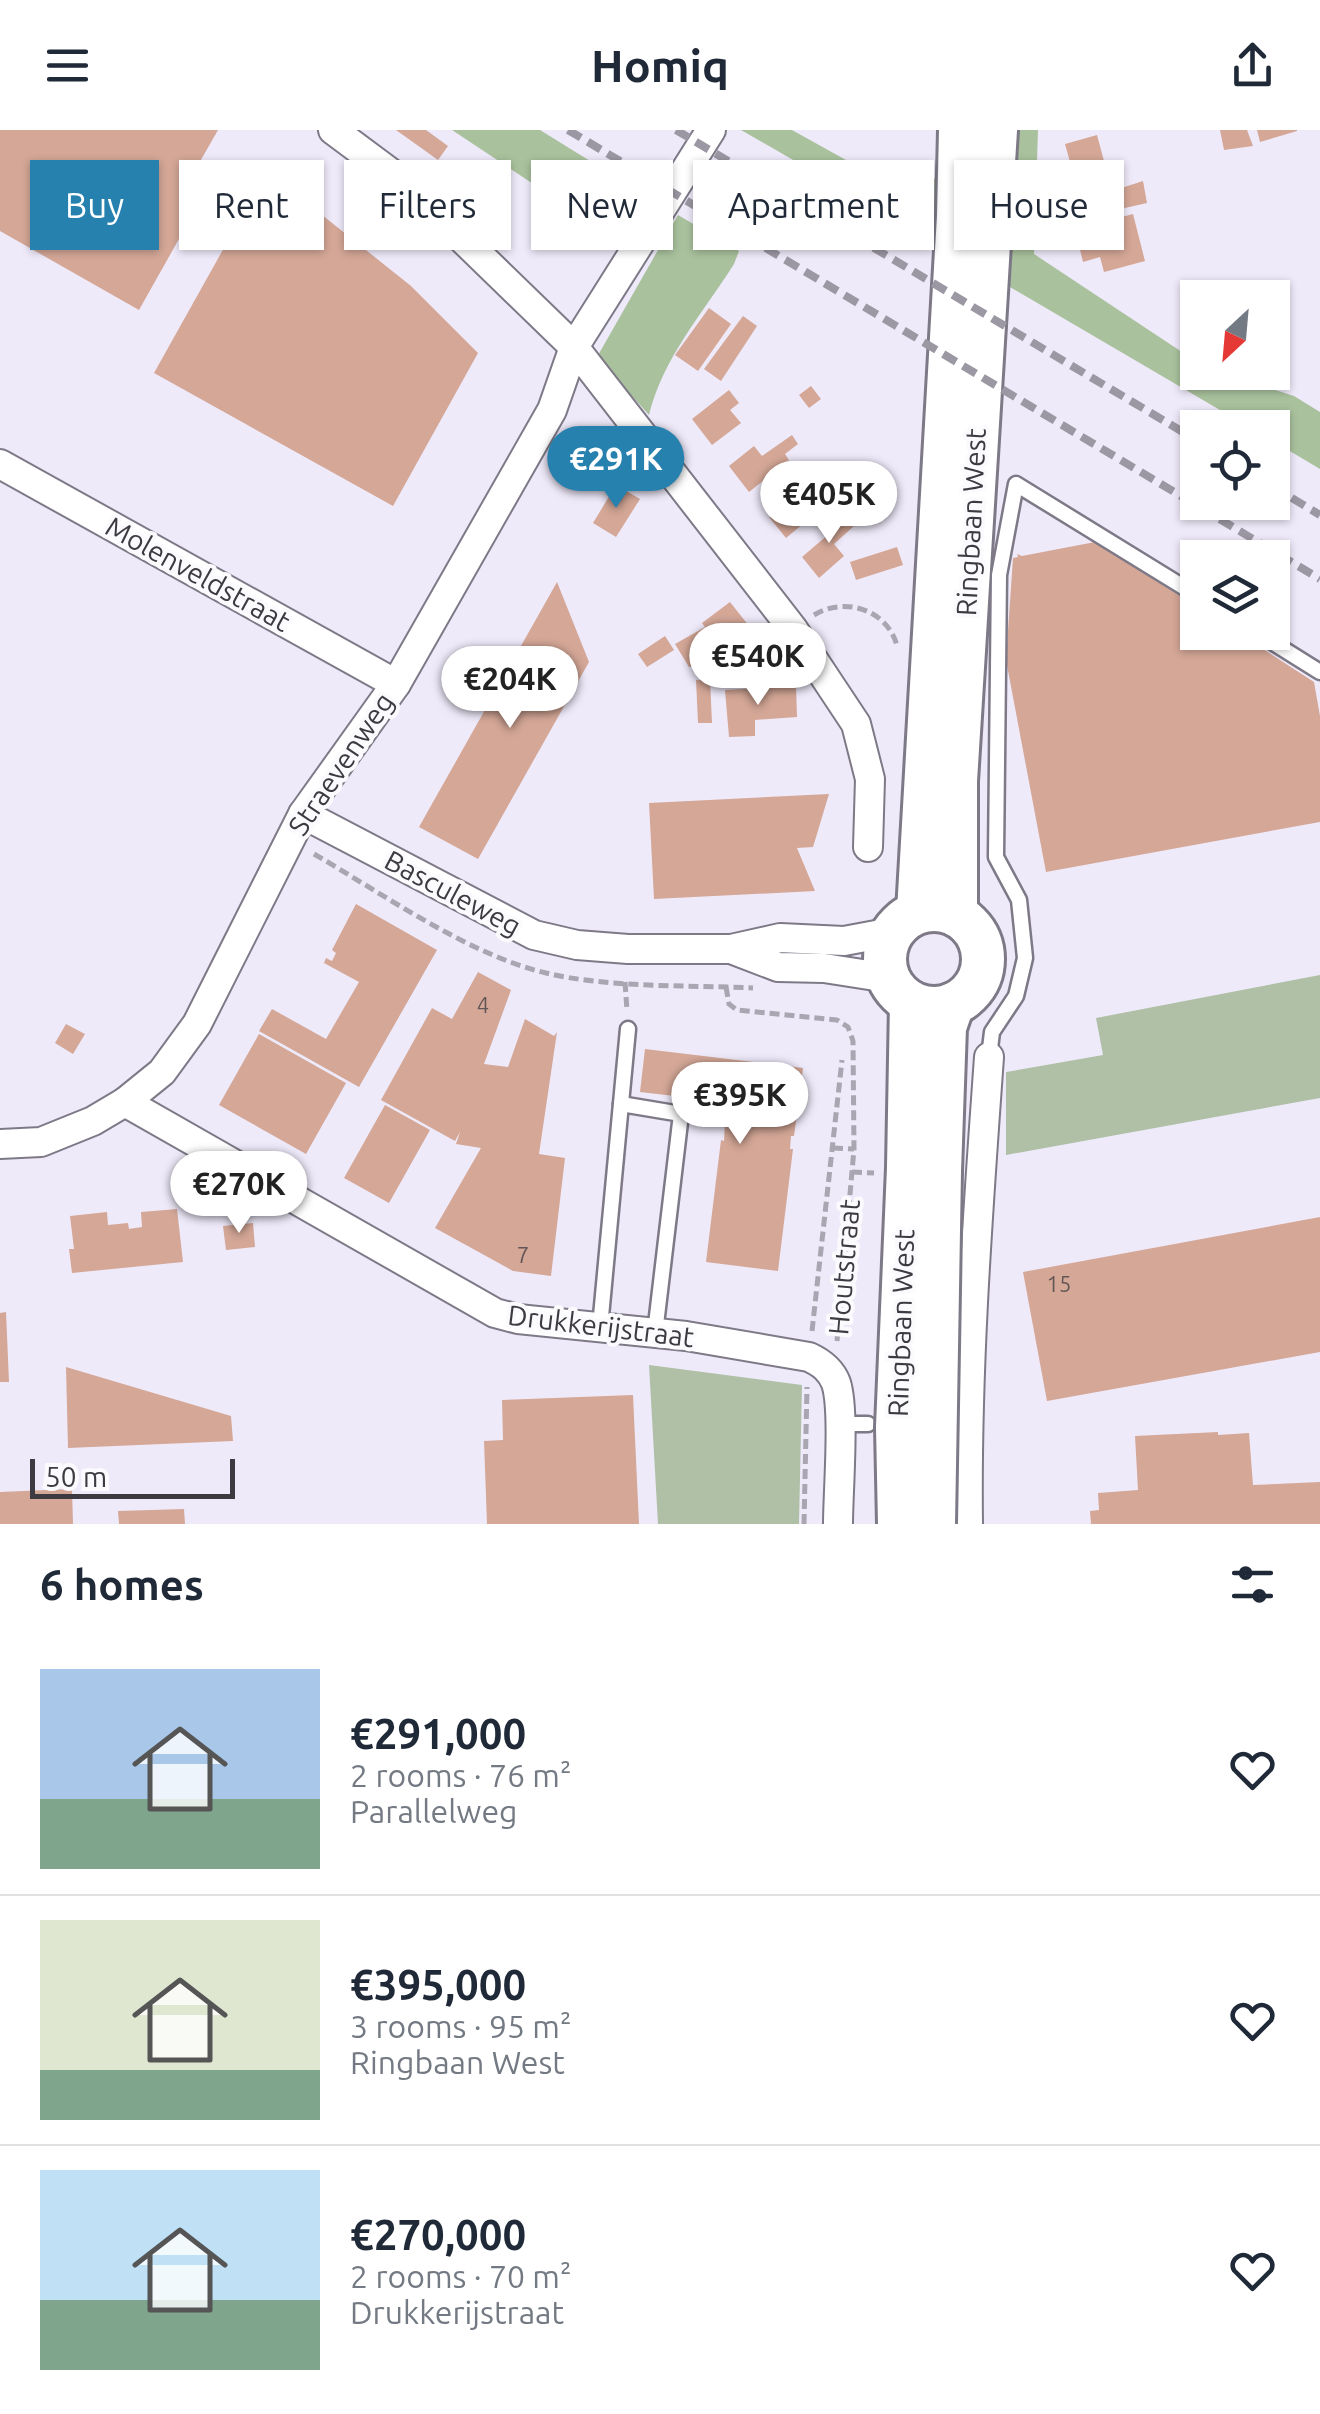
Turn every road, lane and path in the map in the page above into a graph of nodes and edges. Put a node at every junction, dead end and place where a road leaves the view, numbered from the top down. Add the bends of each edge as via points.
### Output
1 (333, 130) edge
2 (712, 130) edge
3 (960, 130) edge
4 (996, 130) edge
5 (574, 347) junction
6 (0, 464) edge
7 (1180, 585) edge
8 (1285, 650) edge
9 (1320, 672) edge
10 (396, 684) junction
11 (303, 814) junction
12 (868, 847) dead end
13 (922, 920) junction
14 (731, 950) junction
15 (625, 981) dead end
16 (726, 987) dead end
17 (900, 990) junction
18 (954, 1004) junction
19 (628, 1029) joint
20 (989, 1057) joint
21 (842, 1060) dead end
22 (125, 1102) junction
23 (621, 1104) junction
24 (0, 1144) edge
25 (832, 1148) junction
26 (854, 1149) junction
27 (908, 1171) junction
28 (852, 1172) junction
29 (600, 1327) junction
30 (655, 1333) junction
31 (818, 1363) junction
32 (839, 1424) junction
33 (868, 1424) dead end
34 (804, 1524) edge
35 (838, 1524) edge
36 (899, 1524) edge
37 (934, 1524) edge
38 (968, 1524) edge

1 - 5 street via 406,185
2 - 5 street, Straevenweg
3 - 13 main road, Ringbaan West
4 - 13 main road, Ringbaan West via 956,781
5 - 10 street, Straevenweg via 552,410
5 - 12 street via 793,629 856,724 870,779
6 - 10 street, Molenveldstraat
7 - 20 lane via 1016,484 999,574 996,857 1020,900 1025,958 1016,996 992,1032
8 - 9 lane
10 - 11 street, Straevenweg
11 - 14 street, Basculeweg via 534,935 628,949
11 - 22 street, Straevenweg via 197,1024 162,1072
13 - 14 street, Basculeweg via 844,940 780,938
13 - 17 main road via 885,955
13 - 18 main road via 973,929 982,949 982,971
14 - 17 street, Basculeweg via 778,967 824,968
15 - 19 path
16 - 26 path, Houtstraat via 737,1010 837,1020 848,1027 854,1041
17 - 18 main road via 932,1008
17 - 27 main road, Ringbaan West
18 - 27 main road, Ringbaan West
19 - 23 lane
20 - 38 street via 965,1265 959,1426
21 - 25 path
22 - 24 street, Straevenweg via 41,1142
22 - 29 street, Drukkerijstraat via 495,1313
23 - 29 lane
23 - 30 lane via 681,1114
25 - 26 path
25 - 31 path
26 - 28 path, Houtstraat
27 - 28 path
27 - 36 main road, Ringbaan West, bridge
27 - 37 main road, Ringbaan West, bridge via 934,1394
28 - 31 path, Houtstraat via 836,1355
29 - 30 street, Drukkerijstraat
30 - 31 street, Drukkerijstraat
31 - 32 street, Houtstraat via 838,1392
31 - 34 path
32 - 33 lane
32 - 35 street, Houtstraat

